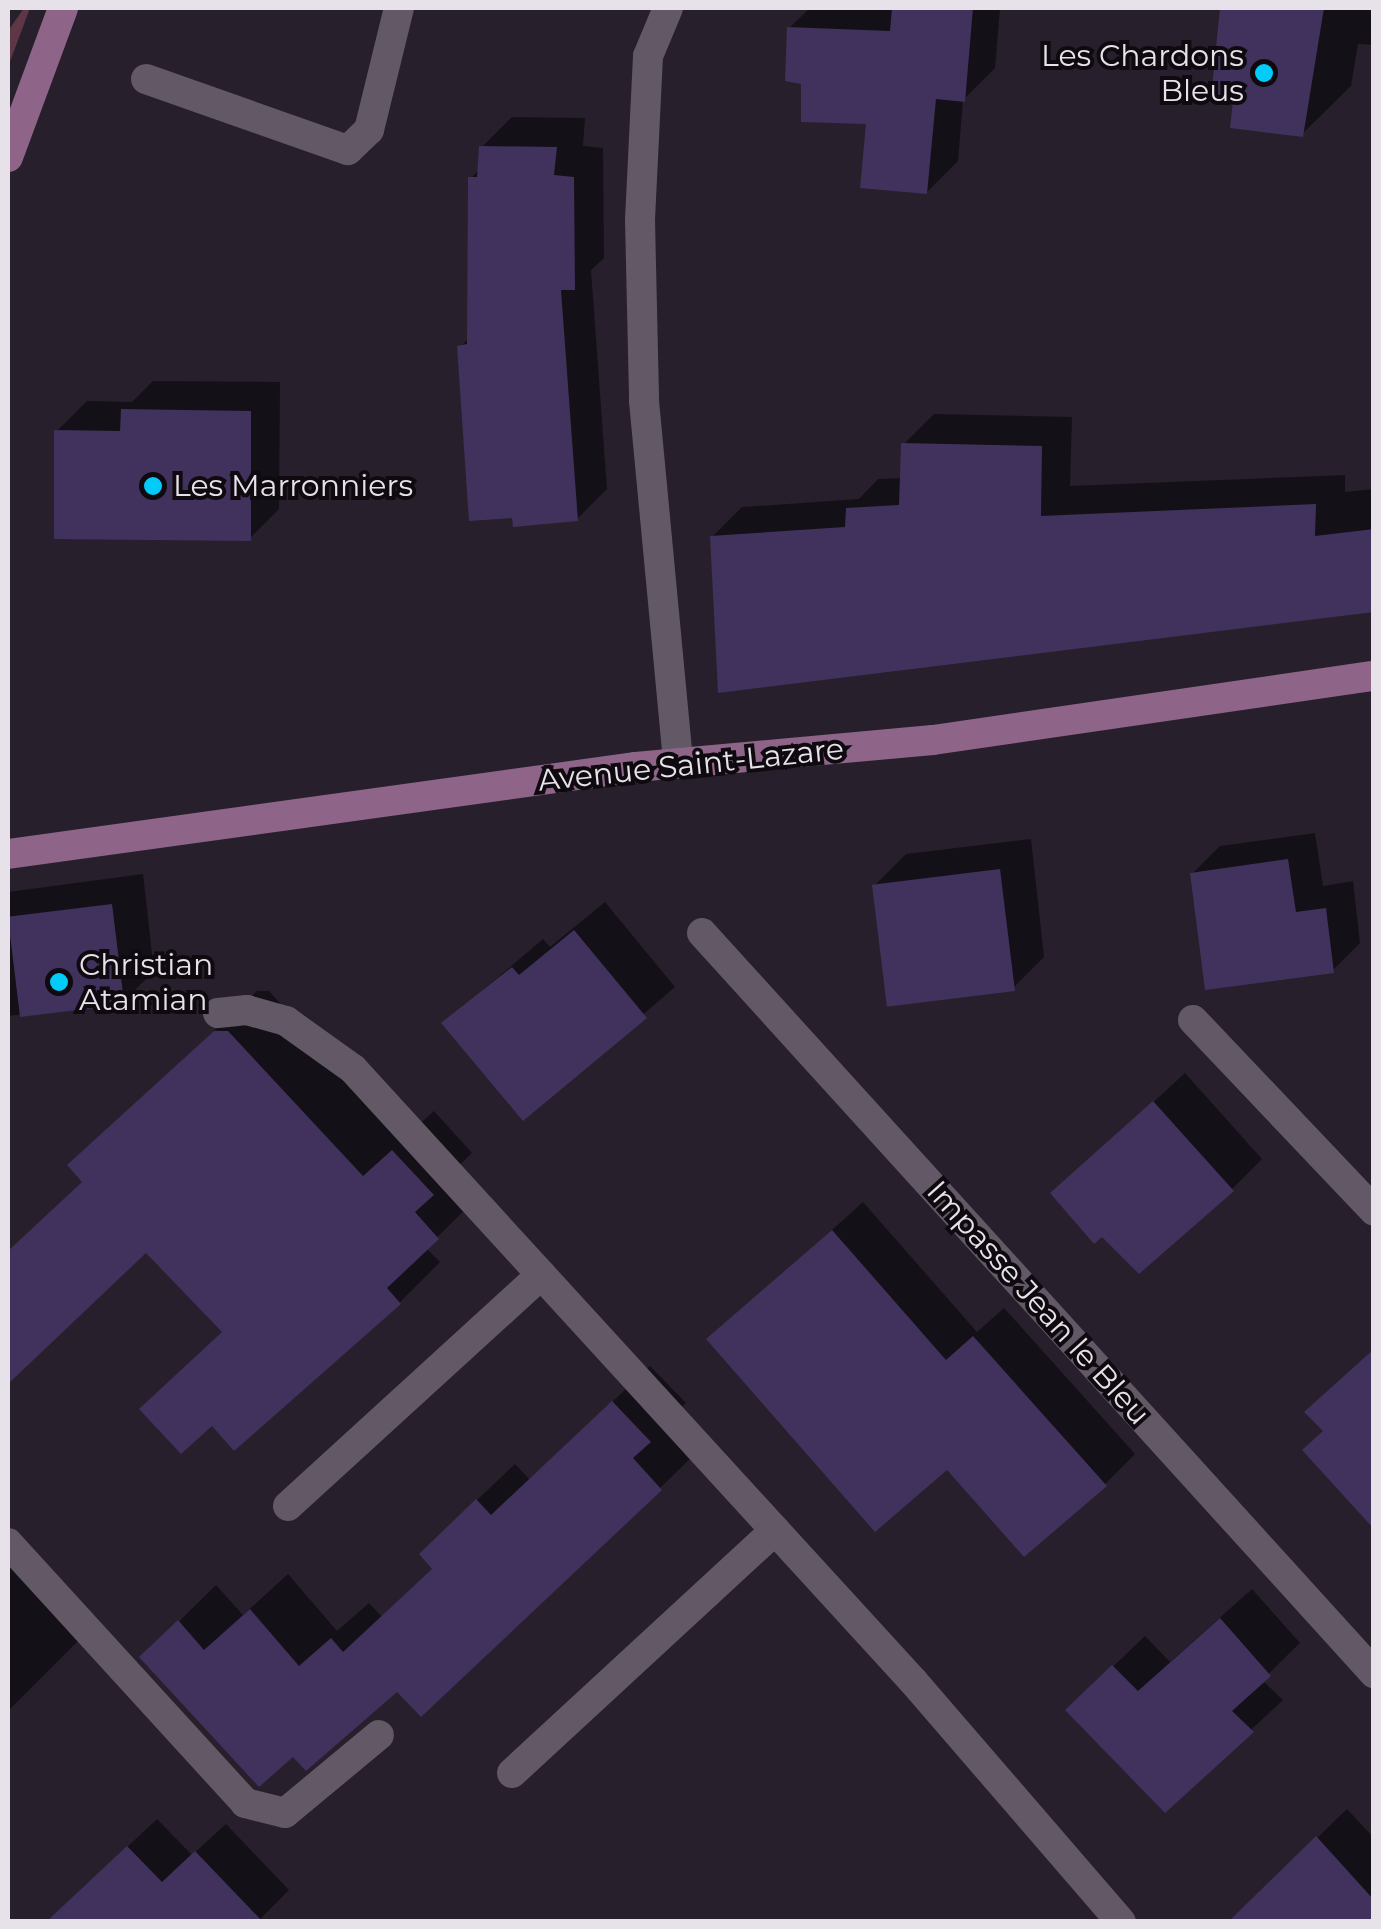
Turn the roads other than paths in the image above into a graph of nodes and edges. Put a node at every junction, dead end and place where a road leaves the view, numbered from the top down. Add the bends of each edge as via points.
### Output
1 (63, 8) edge
2 (399, 8) edge
3 (668, 8) edge
4 (146, 79) dead end
5 (8, 157) edge
6 (1374, 676) edge
7 (678, 763) junction
8 (8, 854) edge
9 (702, 933) dead end
10 (218, 1013) dead end
11 (1193, 1020) dead end
12 (1374, 1212) edge
13 (541, 1275) junction
14 (288, 1506) dead end
15 (775, 1530) junction
16 (8, 1543) edge
17 (1374, 1672) edge
18 (379, 1735) dead end
19 (512, 1773) dead end
20 (1121, 1922) edge

1 - 5 street
2 - 4 street via 369,130 348,150
3 - 7 street via 648,56 640,220 644,402
6 - 7 street, Avenue Saint-Lazare via 933,740
7 - 8 street, Avenue Saint-Lazare
9 - 17 street, Impasse Jean le Bleu
10 - 13 street via 247,1010 320,1041
11 - 12 street
13 - 14 street
13 - 15 street
15 - 19 street
15 - 20 street
16 - 18 street via 245,1803 285,1813

